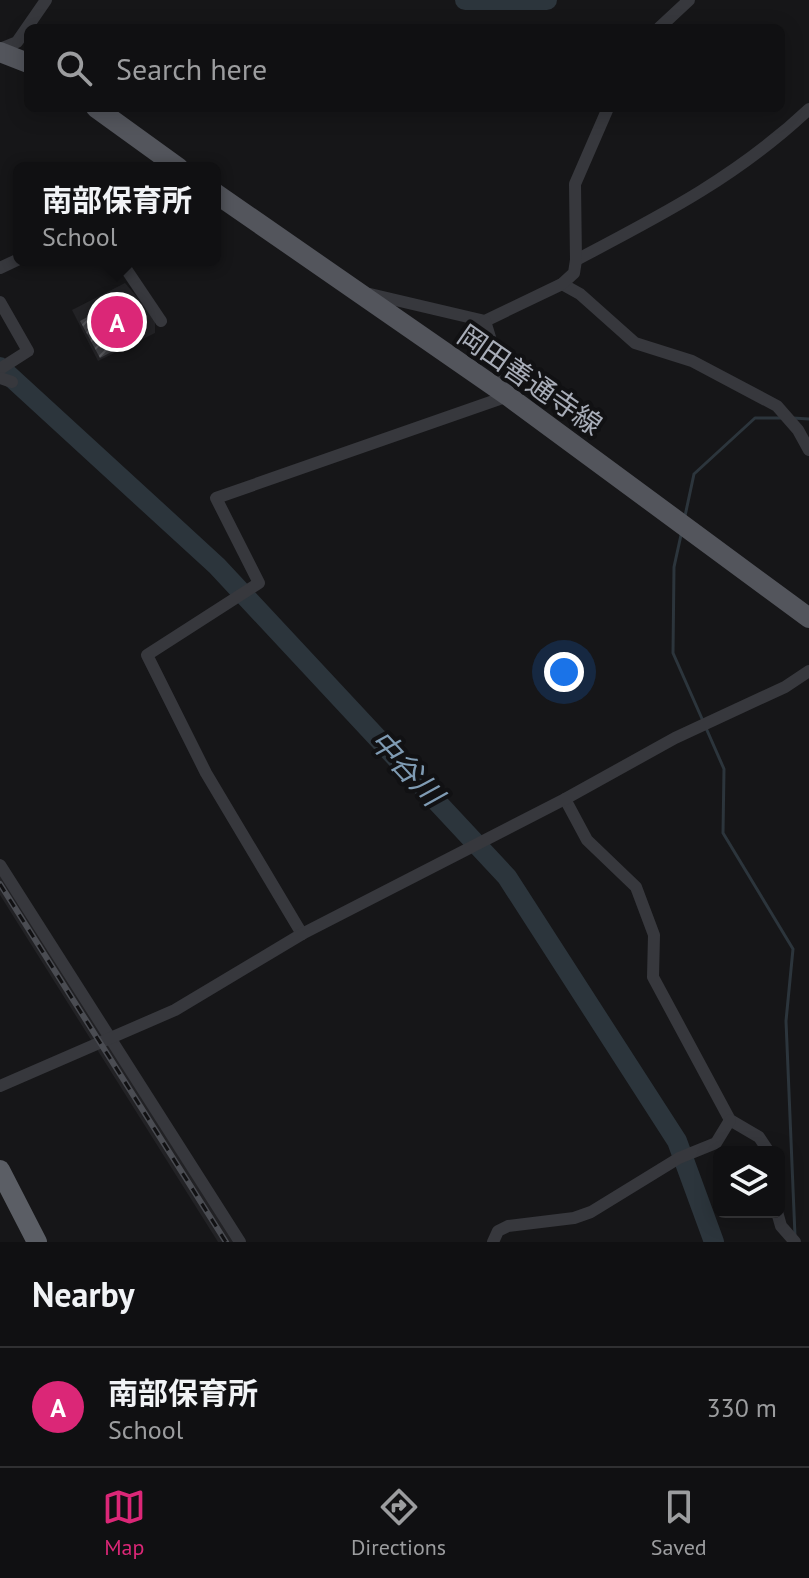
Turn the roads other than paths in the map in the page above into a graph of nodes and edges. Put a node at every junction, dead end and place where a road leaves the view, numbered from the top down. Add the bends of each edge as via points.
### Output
1 (46, 0) edge
2 (689, 0) edge
3 (29, 24) edge
4 (663, 24) edge
5 (24, 32) edge
6 (0, 51) edge
7 (24, 61) edge
8 (809, 109) edge
9 (102, 112) edge
10 (606, 112) edge
11 (171, 162) edge
12 (221, 197) edge
13 (576, 260) junction
14 (124, 266) edge
15 (562, 284) junction
16 (347, 288) junction
17 (0, 302) edge
18 (161, 321) dead end
19 (485, 321) junction
20 (0, 369) edge
21 (508, 396) junction
22 (809, 450) edge
23 (809, 618) edge
24 (809, 671) edge
25 (565, 799) junction
26 (0, 865) edge
27 (302, 934) junction
28 (111, 1040) junction
29 (0, 1086) edge
30 (730, 1120) junction
31 (765, 1146) edge
32 (0, 1170) edge
33 (779, 1218) edge
34 (37, 1242) edge
35 (240, 1242) edge
36 (493, 1242) edge
37 (795, 1242) edge

1 - 3 street
2 - 4 street
5 - 6 street
6 - 7 main road
8 - 13 street via 731,174
9 - 11 main road
10 - 13 street via 575,184
12 - 16 main road, 岡田善通寺線
13 - 15 street via 574,273
14 - 18 street
15 - 19 street
15 - 22 street via 635,343 692,361 777,406
16 - 19 street
16 - 21 main road, 岡田善通寺線
17 - 20 street via 28,351
19 - 21 street
21 - 23 main road, 岡田善通寺線
21 - 27 street via 216,498 259,583 147,655 206,773
24 - 25 street
25 - 27 street
25 - 30 street via 587,840 636,887 654,935 653,977
26 - 28 street
27 - 28 street via 225,982
28 - 29 street
28 - 35 street
30 - 31 street
30 - 36 street via 716,1143 679,1158 591,1212 508,1226
32 - 34 highway
33 - 37 street

